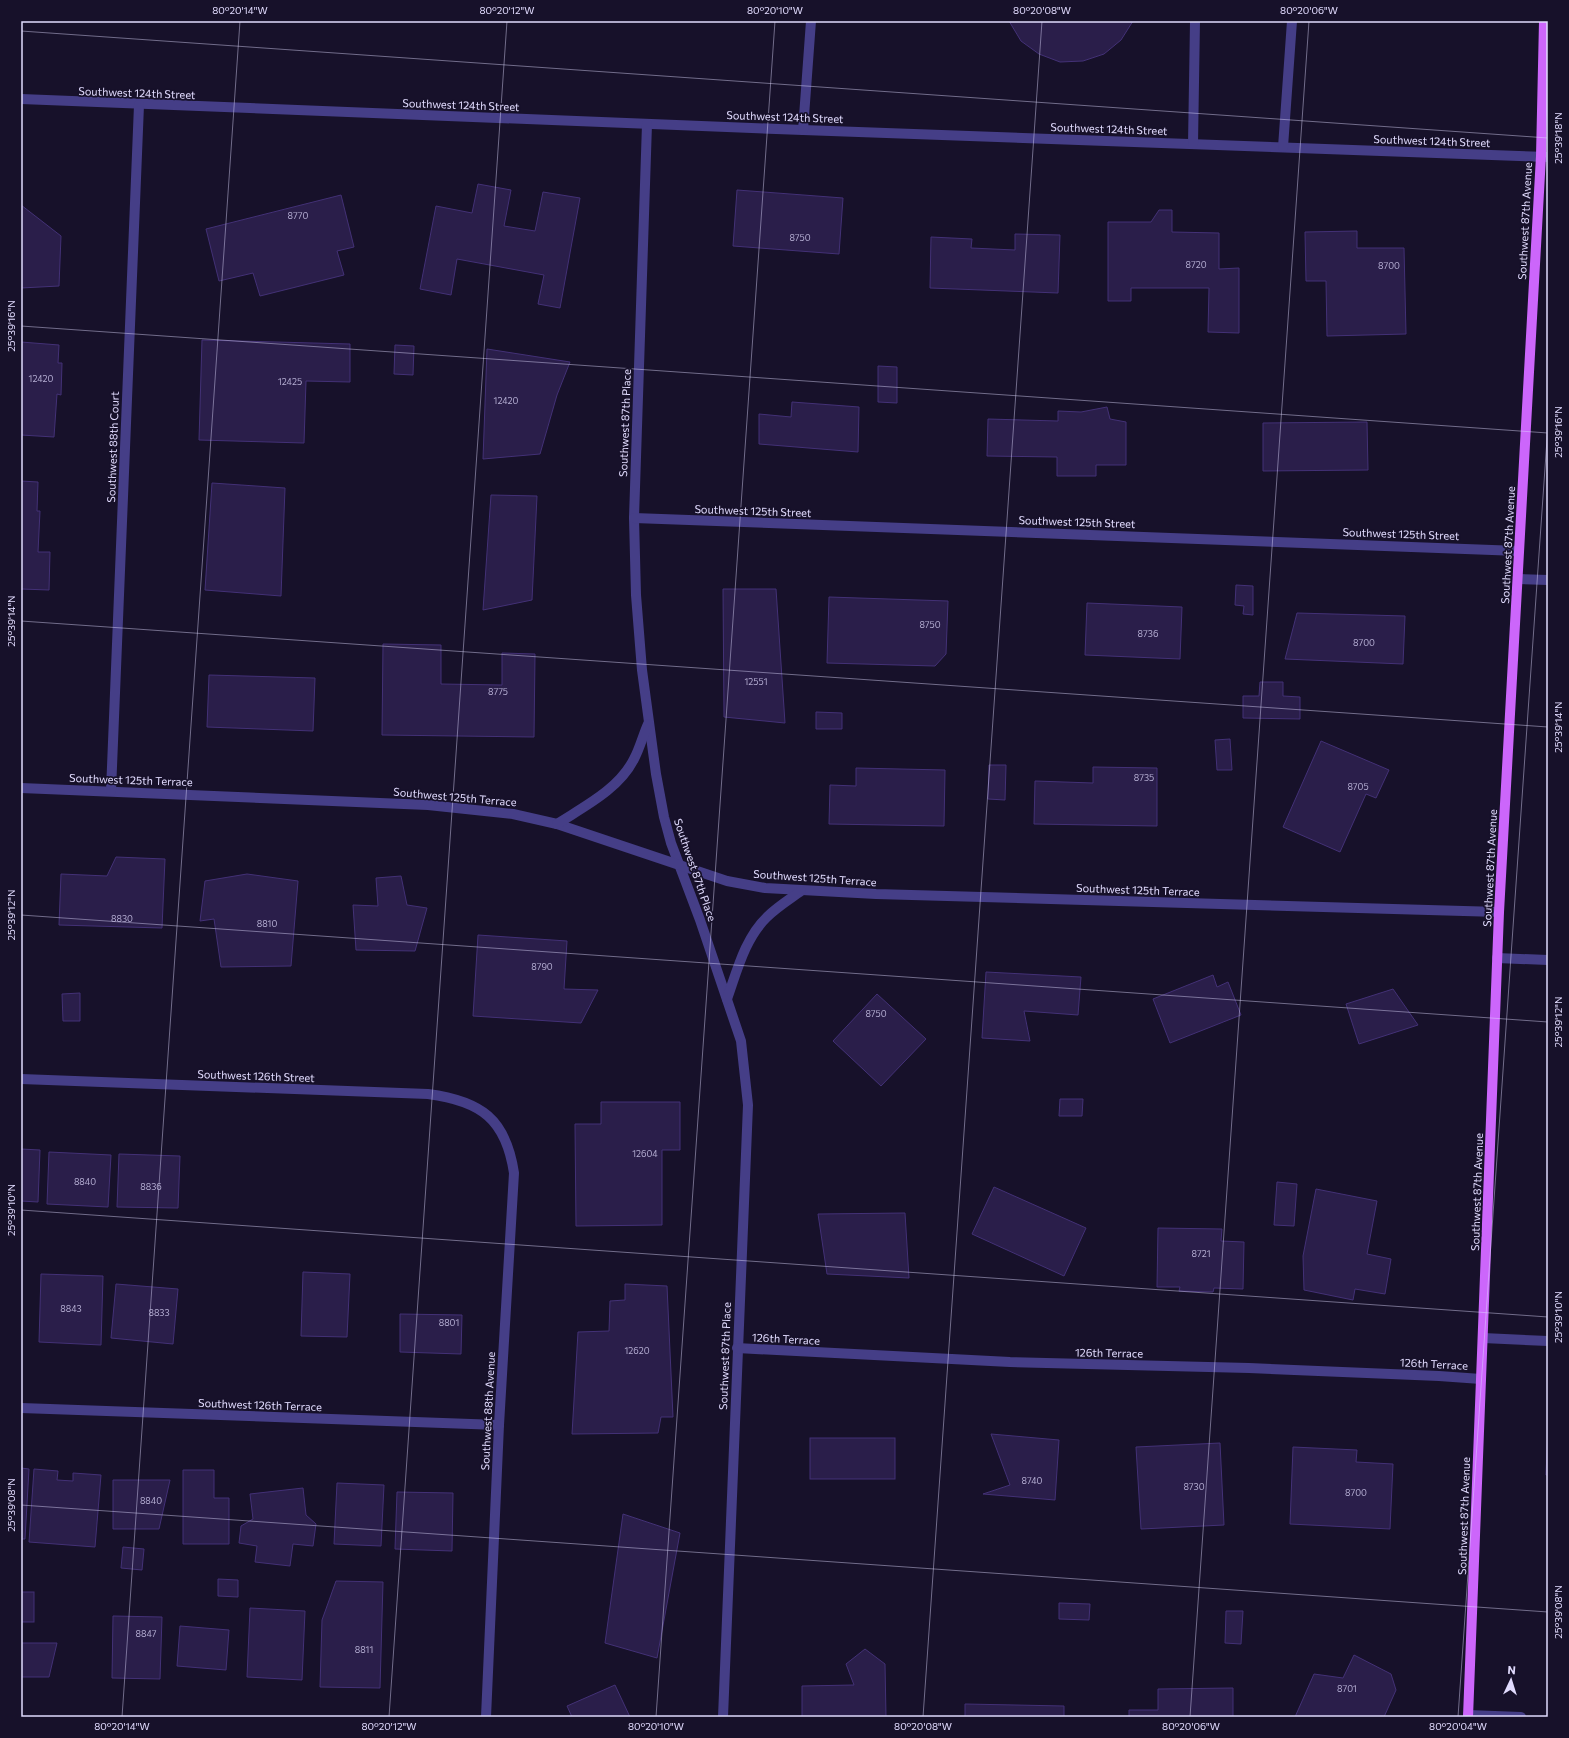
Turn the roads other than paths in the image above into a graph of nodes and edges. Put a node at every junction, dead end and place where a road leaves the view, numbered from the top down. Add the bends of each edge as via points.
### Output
1 (811, 21) edge
2 (1195, 21) edge
3 (1292, 21) edge
4 (1544, 21) edge
5 (21, 100) edge
6 (139, 105) junction
7 (647, 124) junction
8 (803, 130) junction
9 (1193, 144) junction
10 (1283, 147) junction
11 (1544, 156) edge
12 (634, 518) junction
13 (1519, 551) junction
14 (1518, 579) junction
15 (1548, 580) edge
16 (649, 722) junction
17 (21, 788) edge
18 (112, 791) junction
19 (557, 824) junction
20 (680, 866) junction
21 (801, 890) junction
22 (1499, 912) junction
23 (1498, 958) junction
24 (1548, 960) edge
25 (727, 1000) junction
26 (21, 1079) edge
27 (487, 1114) joint
28 (1483, 1338) junction
29 (1548, 1340) edge
30 (737, 1348) junction
31 (1481, 1379) junction
32 (21, 1408) edge
33 (499, 1425) junction
34 (1468, 1716) edge
35 (486, 1717) edge
36 (722, 1717) edge
37 (1521, 1717) edge

1 - 8 street
2 - 9 street
3 - 10 street
4 - 11 main road, Southwest 87th Avenue
5 - 6 street, Southwest 124th Street
6 - 7 street, Southwest 124th Street
6 - 18 street, Southwest 88th Court
7 - 8 street, Southwest 124th Street
7 - 12 street, Southwest 87th Place
8 - 9 street, Southwest 124th Street
9 - 10 street, Southwest 124th Street
10 - 11 street, Southwest 124th Street
11 - 13 main road, Southwest 87th Avenue
12 - 13 street, Southwest 125th Street
12 - 16 street, Southwest 87th Place via 636,594
13 - 14 main road, Southwest 87th Avenue
14 - 15 street
14 - 22 main road, Southwest 87th Avenue
16 - 19 street, Southwest 87th Place via 634,759 623,774 590,804
16 - 20 street, Southwest 87th Place via 664,817
17 - 18 street, Southwest 125th Terrace
18 - 19 street, Southwest 125th Terrace via 428,804 513,814
19 - 20 street, Southwest 125th Terrace
20 - 21 street, Southwest 125th Terrace via 740,884
20 - 25 street, Southwest 87th Place
21 - 22 street, Southwest 125th Terrace
21 - 25 street via 767,917 753,935
22 - 23 main road, Southwest 87th Avenue
23 - 24 street
23 - 28 main road, Southwest 87th Avenue
25 - 30 street, Southwest 87th Place via 741,1041 748,1105
26 - 27 street, Southwest 126th Street via 428,1094 462,1101
27 - 33 street, Southwest 88th Avenue via 504,1137 514,1173
28 - 29 street
28 - 31 main road, Southwest 87th Avenue
30 - 31 street, 126th Terrace via 1010,1362 1249,1368
30 - 36 street, Southwest 87th Place
31 - 34 main road, Southwest 87th Avenue
32 - 33 street, Southwest 126th Terrace
33 - 35 street, Southwest 88th Avenue
34 - 37 street

